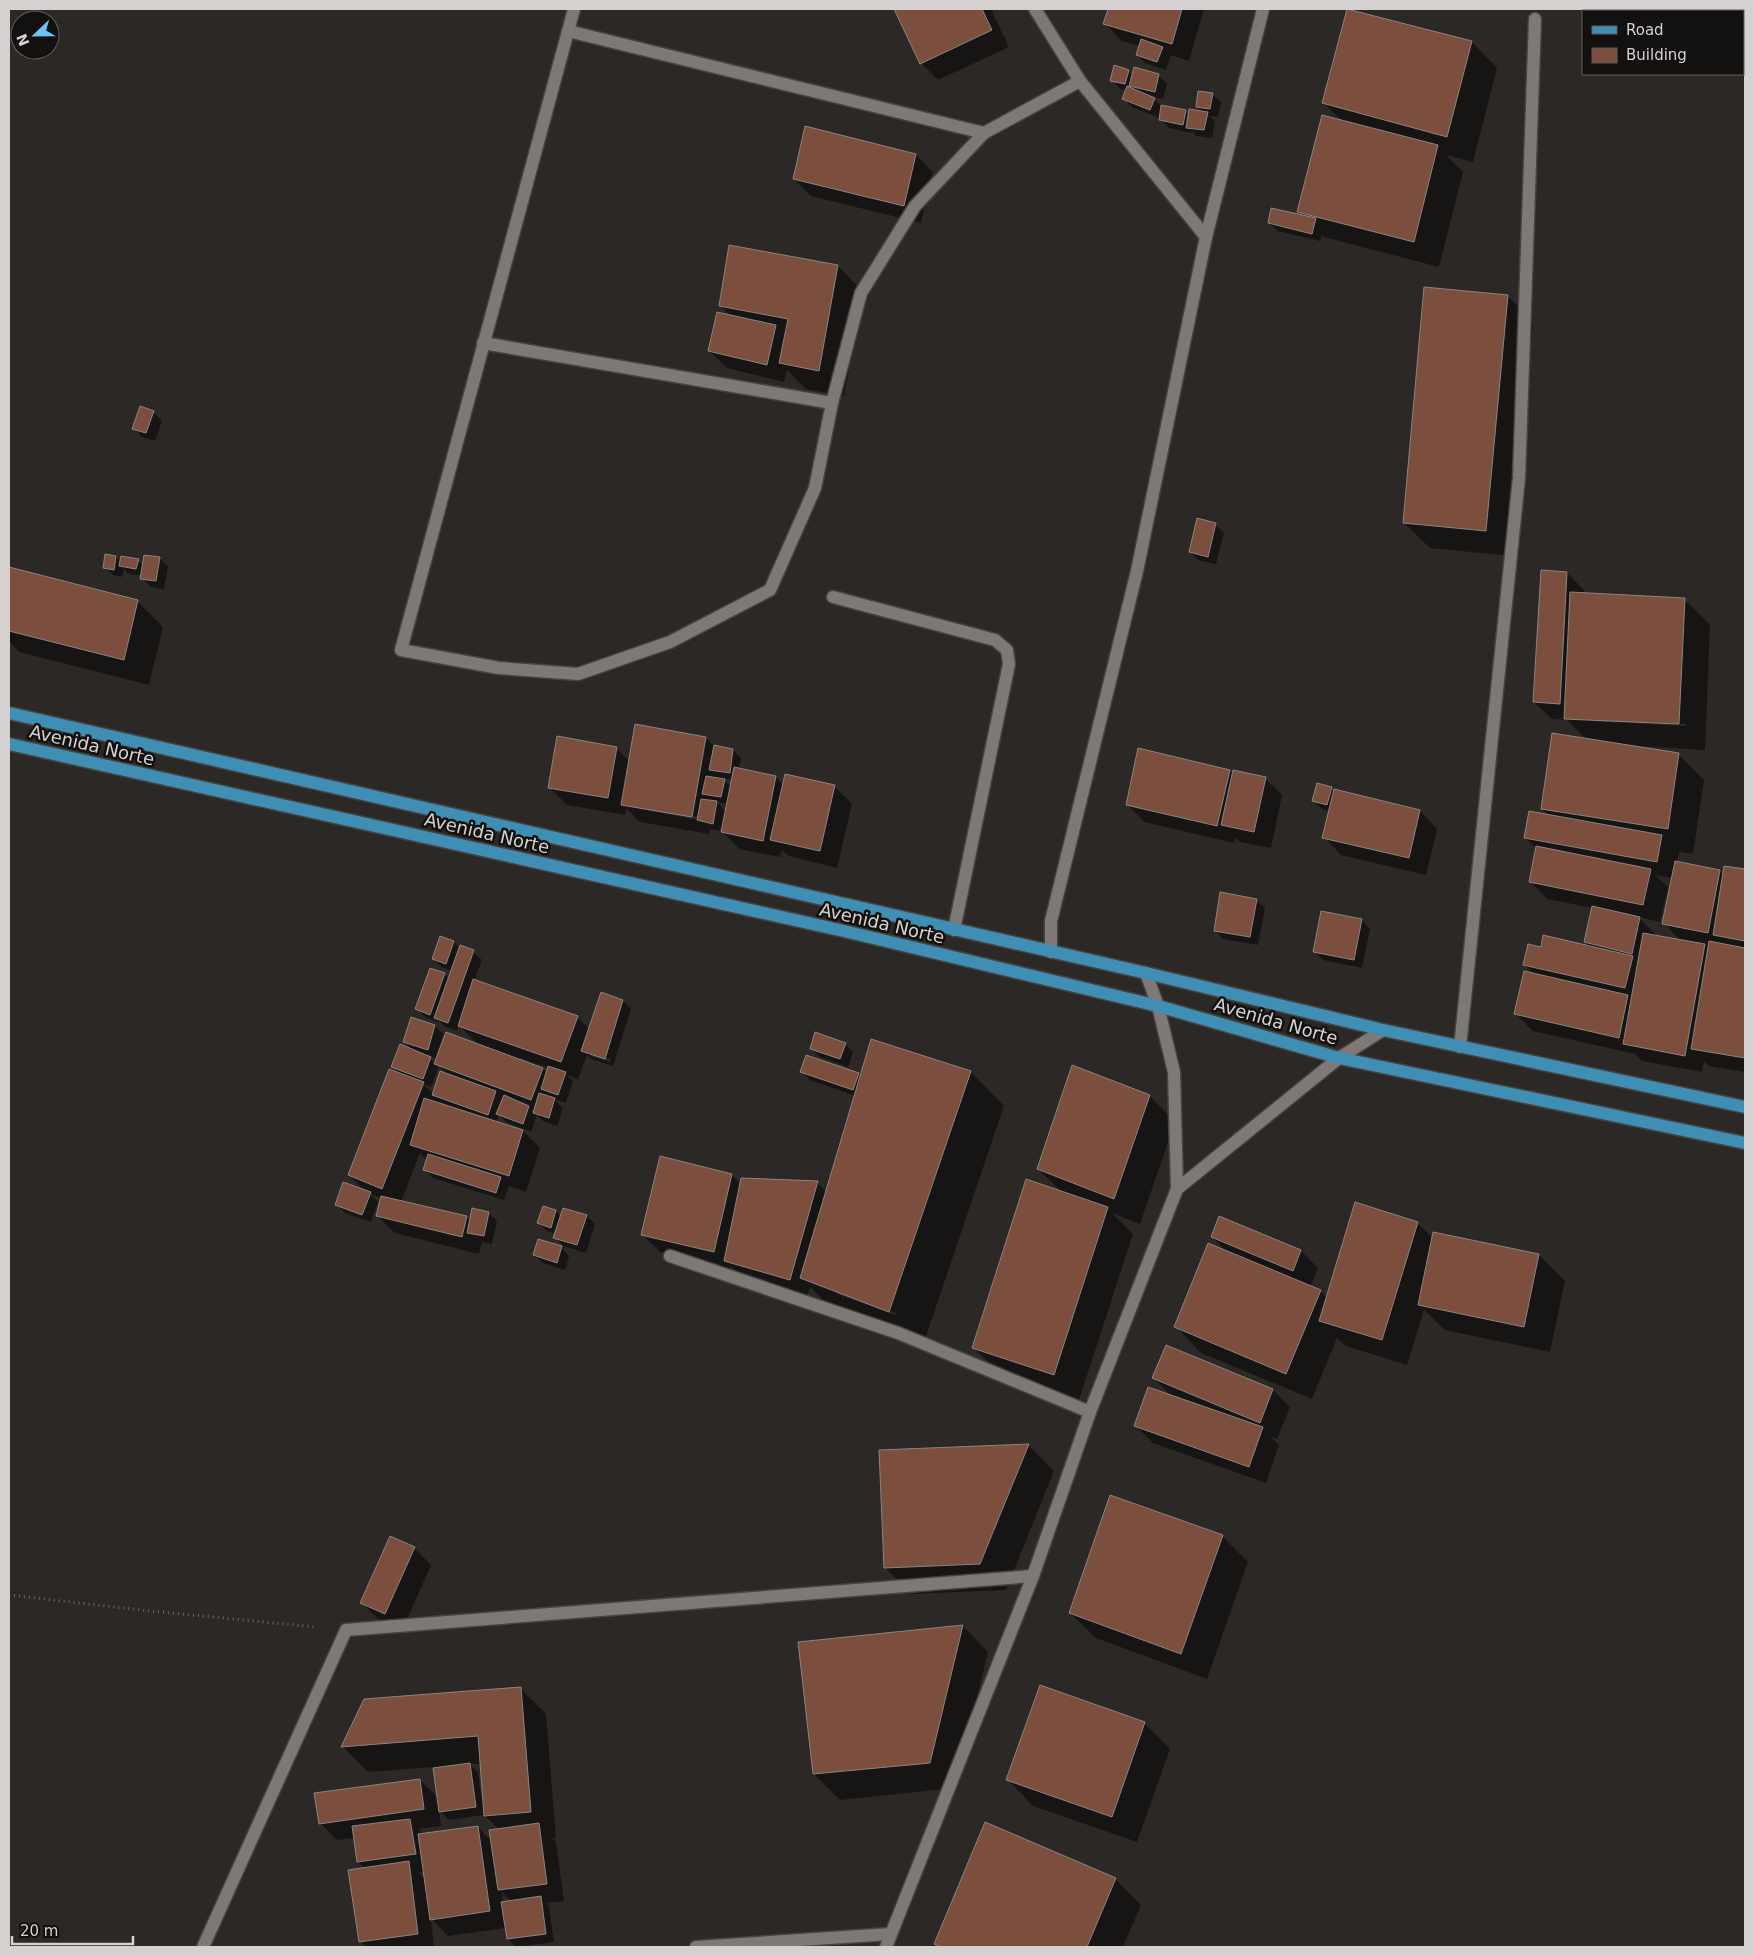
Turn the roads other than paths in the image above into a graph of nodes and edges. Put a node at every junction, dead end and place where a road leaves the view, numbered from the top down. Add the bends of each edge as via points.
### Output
1 (574, 9) edge
2 (1035, 9) edge
3 (1263, 9) edge
4 (1535, 19) dead end
5 (568, 31) junction
6 (1080, 81) junction
7 (984, 133) junction
8 (1206, 237) junction
9 (484, 343) junction
10 (832, 404) junction
11 (833, 597) dead end
12 (9, 714) edge
13 (9, 744) edge
14 (954, 930) junction
15 (1050, 952) junction
16 (1146, 973) junction
17 (1158, 1006) junction
18 (1383, 1030) junction
19 (1460, 1046) junction
20 (1339, 1058) junction
21 (1745, 1107) edge
22 (1745, 1143) edge
23 (1177, 1189) junction
24 (670, 1256) dead end
25 (1090, 1412) junction
26 (1033, 1576) junction
27 (890, 1934) junction
28 (204, 1947) edge
29 (696, 1947) edge
30 (886, 1947) edge

1 - 5 street
2 - 6 street
3 - 8 street
4 - 19 street via 1519,478
5 - 7 street
5 - 9 street
6 - 7 street
6 - 8 street
7 - 10 street via 915,206 860,293
8 - 15 street via 1137,571 1051,921
9 - 10 street
9 - 10 street via 401,650 499,668 578,674 670,642 770,590 815,488
11 - 14 street via 995,640 1007,650 1010,664
12 - 14 main road, Avenida Norte
13 - 17 main road, Avenida Norte
14 - 15 main road, Avenida Norte
15 - 16 main road, Avenida Norte
16 - 17 street
16 - 18 main road, Avenida Norte
17 - 20 main road, Avenida Norte
17 - 23 street via 1174,1072
18 - 19 main road, Avenida Norte
18 - 20 street
19 - 21 main road, Avenida Norte
20 - 22 main road, Avenida Norte
20 - 23 street
23 - 25 street
24 - 25 street via 898,1332
25 - 26 street
26 - 27 street
26 - 28 street via 346,1630
27 - 29 street
27 - 30 street

